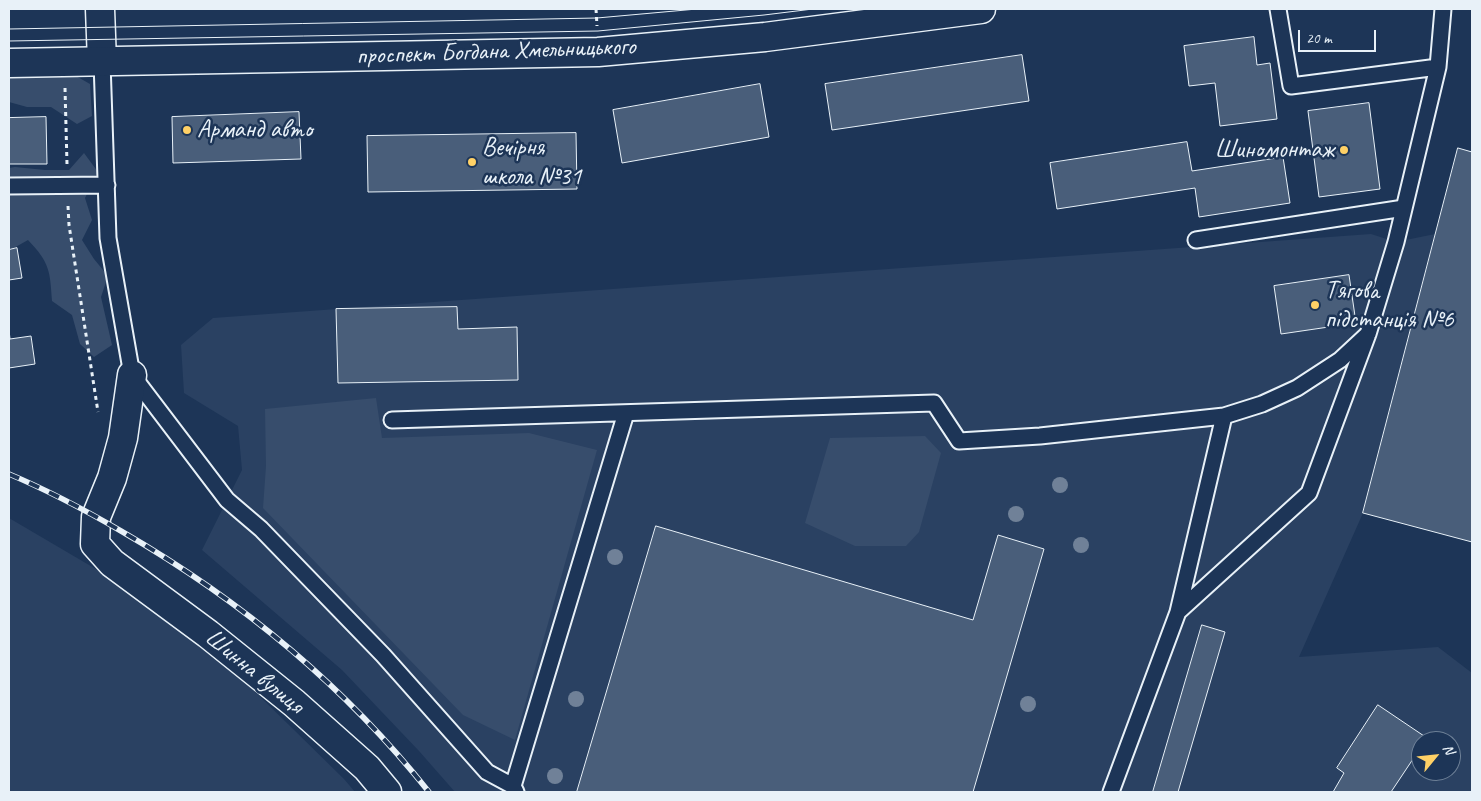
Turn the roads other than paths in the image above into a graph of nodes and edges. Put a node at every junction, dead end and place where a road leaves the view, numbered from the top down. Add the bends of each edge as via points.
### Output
1 (100, 9) edge
2 (981, 9) edge
3 (1278, 9) edge
4 (1443, 9) edge
5 (102, 62) junction
6 (9, 63) edge
7 (1438, 67) junction
8 (107, 185) junction
9 (9, 186) edge
10 (1404, 208) junction
11 (1196, 240) dead end
12 (1368, 334) junction
13 (132, 375) junction
14 (626, 413) junction
15 (1224, 416) junction
16 (392, 420) dead end
17 (1178, 612) junction
18 (514, 789) edge
19 (387, 792) edge
20 (1111, 792) edge

1 - 5 main road
2 - 5 main road, проспект Богдана Хмельницького via 764,37 598,52
3 - 7 lane via 1291,86
4 - 7 lane
5 - 6 main road, проспект Богдана Хмельницького
5 - 8 lane
7 - 10 lane
8 - 9 lane
8 - 13 lane via 108,238
10 - 11 lane
10 - 12 lane
12 - 15 lane via 1340,360 1297,388
12 - 17 lane via 1309,493
13 - 18 lane via 227,500 261,529 376,648 487,772
13 - 19 main road, Шинна вулиця via 123,438 112,478 96,517 95,544 112,563 294,703 367,768
14 - 15 lane via 934,403 959,442
14 - 16 lane
14 - 18 lane
15 - 17 lane
17 - 20 lane

